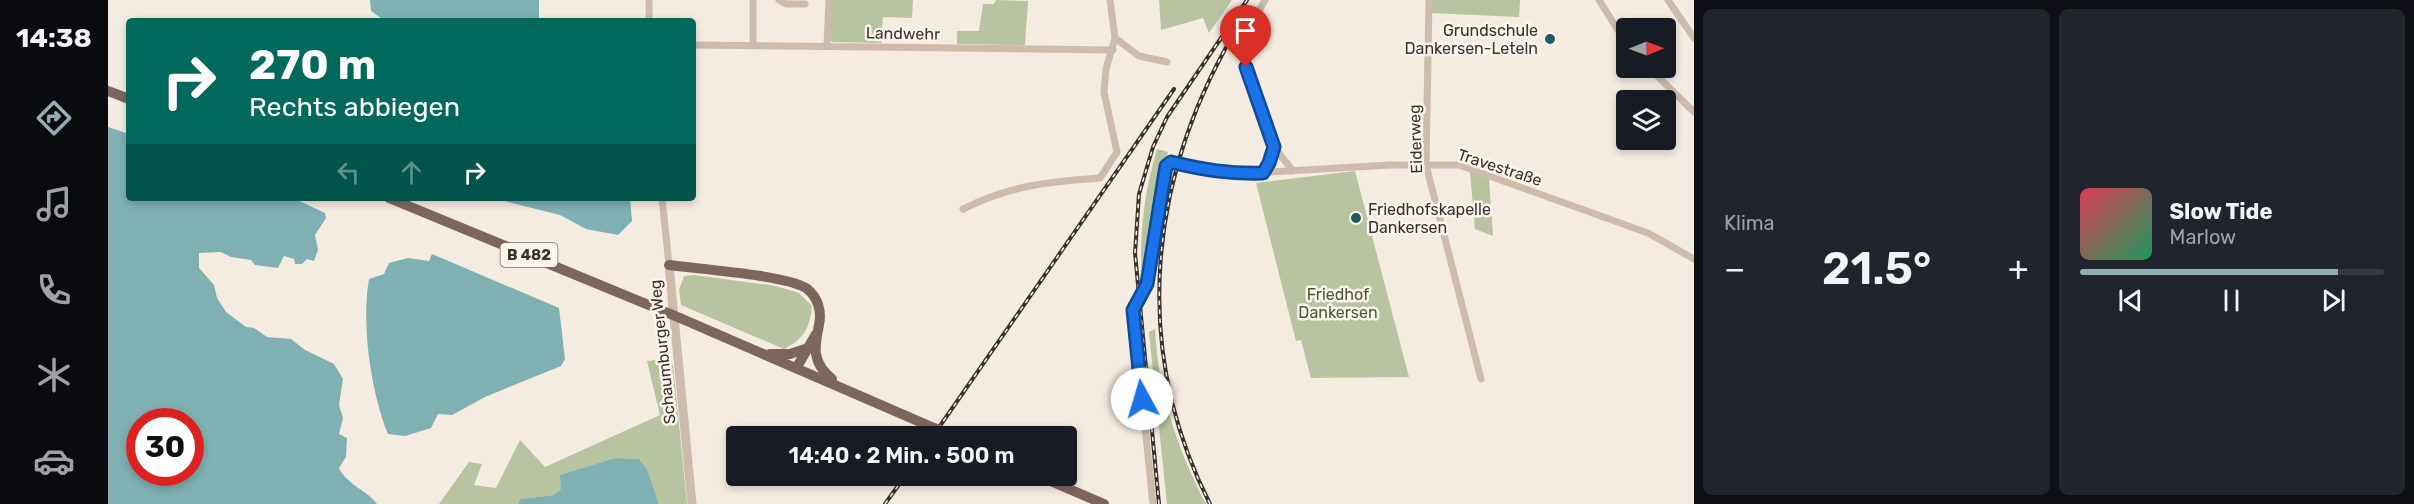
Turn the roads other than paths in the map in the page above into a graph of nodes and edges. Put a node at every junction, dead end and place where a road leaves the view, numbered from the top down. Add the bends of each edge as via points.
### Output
1 (649, 0) edge
2 (753, 0) edge
3 (779, 0) edge
4 (829, 0) edge
5 (1110, 0) edge
6 (1265, 0) edge
7 (1430, 0) edge
8 (1599, 0) edge
9 (1668, 0) edge
10 (805, 4) dead end
11 (649, 18) edge
12 (1616, 27) edge
13 (1115, 38) junction
14 (1694, 38) edge
15 (696, 45) edge
16 (753, 45) junction
17 (827, 45) junction
18 (1113, 50) junction
19 (1167, 62) dead end
20 (1659, 78) edge
21 (108, 91) edge
22 (126, 98) edge
23 (1694, 112) edge
24 (1274, 147) junction
25 (1426, 165) junction
26 (1293, 171) junction
27 (1263, 173) junction
28 (396, 201) edge
29 (662, 201) edge
30 (963, 209) dead end
31 (1694, 259) edge
32 (669, 265) junction
33 (810, 348) junction
34 (766, 354) junction
35 (801, 369) junction
36 (1481, 379) dead end
37 (839, 385) junction
38 (930, 426) edge
39 (1062, 486) edge
40 (692, 504) edge
41 (1104, 504) edge
42 (1153, 504) edge

1 - 11 street
2 - 16 street
3 - 10 street
4 - 17 street
5 - 13 street
6 - 24 street via 1240,50
7 - 25 street, Eiderweg
8 - 12 street
9 - 14 street
13 - 18 street
13 - 19 street via 1138,56
15 - 16 street, Landwehr
16 - 17 street, Landwehr
17 - 18 street, Landwehr
18 - 30 street via 1104,92 1117,152 1100,178 1014,188
20 - 23 street
21 - 22 main road
24 - 26 street
24 - 27 street
25 - 26 street, Travestraße
25 - 31 street, Travestraße via 1459,165 1648,233
25 - 36 street, Eiderweg
26 - 27 street, Travestraße
27 - 42 street, Travestraße via 1212,172 1171,162 1166,166 1147,284 1133,310
28 - 34 main road, B 482, bridge
29 - 32 street, Schaumburger Weg
32 - 33 main road via 796,283 817,302 820,319
32 - 40 street, Schaumburger Weg
33 - 34 main road via 790,354
33 - 35 main road
33 - 37 main road via 819,366
34 - 35 main road, B 482
35 - 37 main road, B 482
37 - 38 main road, B 482, bridge
39 - 41 main road

